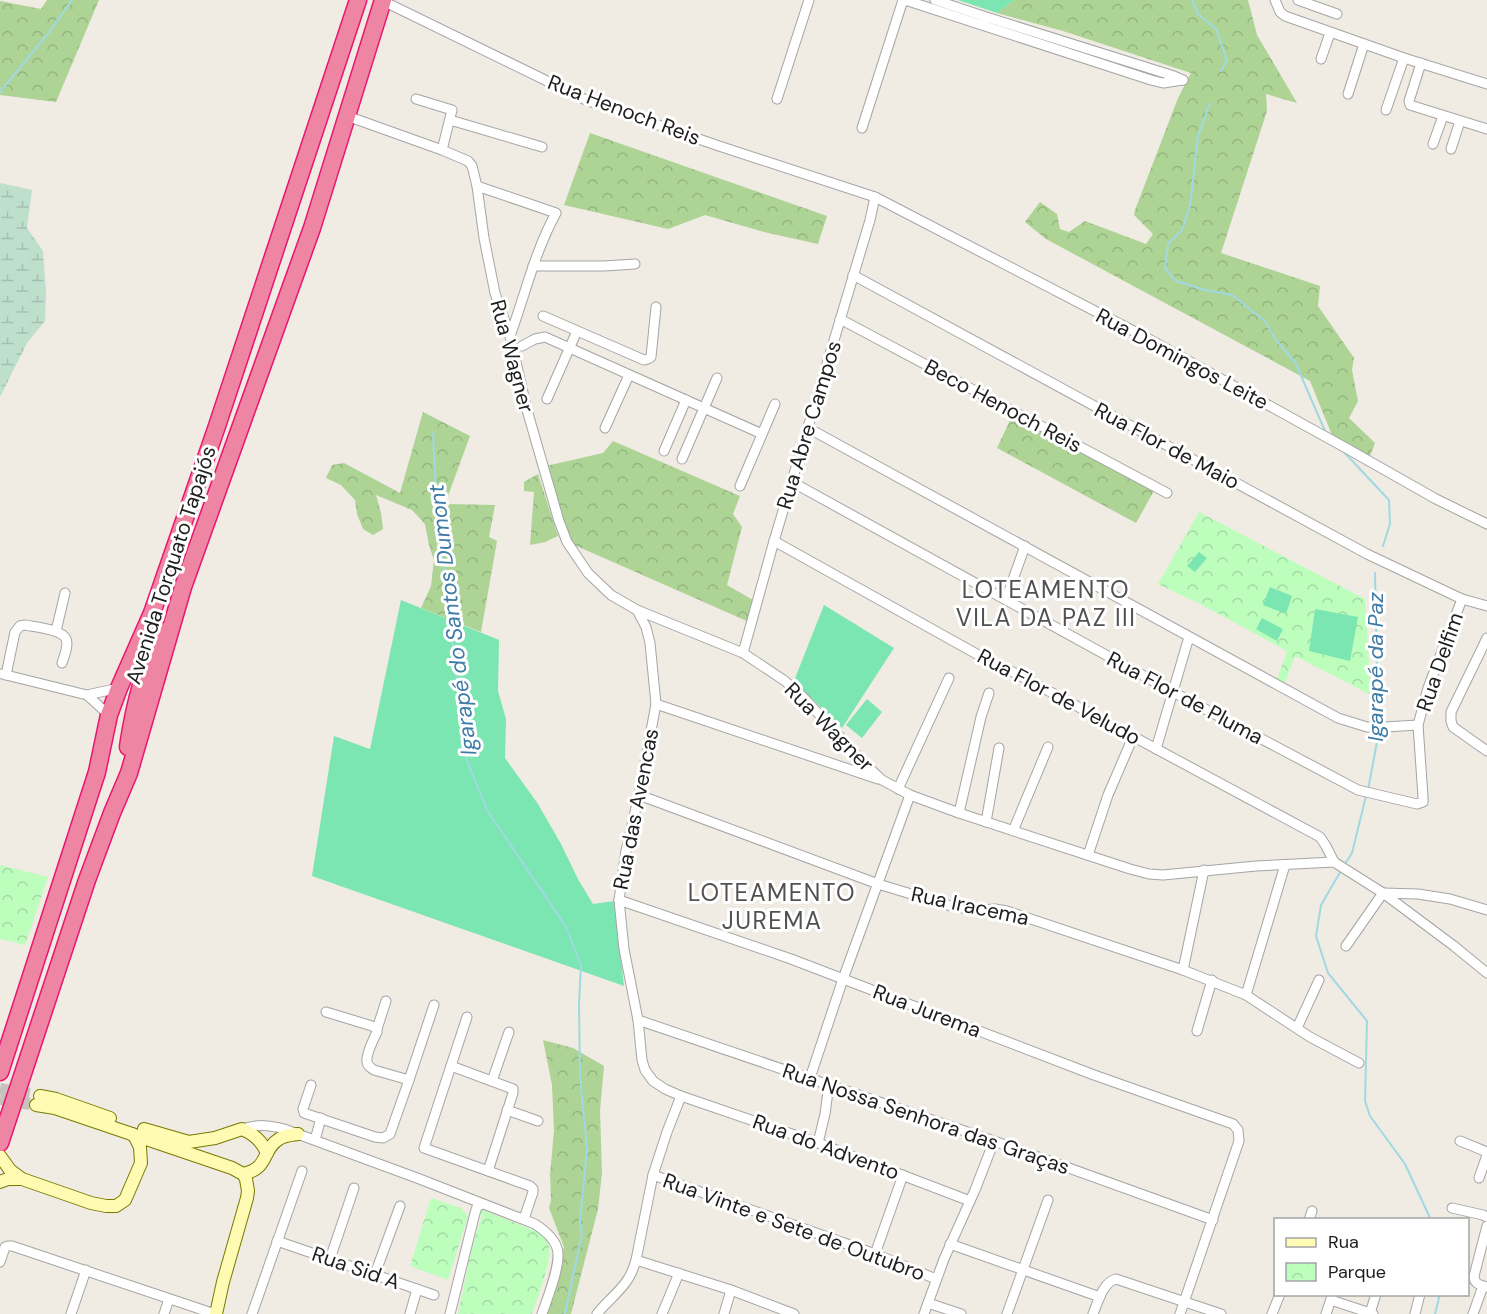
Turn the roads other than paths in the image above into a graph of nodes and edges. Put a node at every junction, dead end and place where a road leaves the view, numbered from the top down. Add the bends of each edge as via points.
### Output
1 (358, 0) edge
2 (383, 0) edge
3 (810, 0) edge
4 (904, 0) edge
5 (935, 0) edge
6 (1275, 0) edge
7 (1299, 0) edge
8 (1336, 14) dead end
9 (982, 20) junction
10 (1294, 20) junction
11 (1330, 33) junction
12 (1364, 44) junction
13 (1404, 58) junction
14 (1321, 59) dead end
15 (1422, 63) junction
16 (1183, 81) dead end
17 (1487, 84) edge
18 (1348, 94) dead end
19 (416, 99) dead end
20 (777, 99) dead end
21 (1386, 110) dead end
22 (347, 116) junction
23 (1443, 116) junction
24 (450, 120) junction
25 (1460, 121) junction
26 (862, 128) dead end
27 (1487, 129) edge
28 (1433, 144) dead end
29 (542, 147) dead end
30 (1451, 149) dead end
31 (441, 150) junction
32 (477, 186) junction
33 (875, 197) junction
34 (635, 264) dead end
35 (533, 266) junction
36 (853, 275) junction
37 (656, 307) dead end
38 (543, 316) dead end
39 (840, 319) junction
40 (577, 331) junction
41 (510, 336) junction
42 (522, 346) dead end
43 (570, 348) junction
44 (628, 375) junction
45 (717, 378) dead end
46 (547, 399) dead end
47 (686, 400) junction
48 (775, 404) dead end
49 (704, 408) junction
50 (605, 428) dead end
51 (808, 428) junction
52 (762, 434) junction
53 (664, 451) dead end
54 (681, 459) dead end
55 (792, 482) junction
56 (740, 486) dead end
57 (1167, 493) dead end
58 (1487, 524) edge
59 (774, 541) junction
60 (1025, 546) junction
61 (64, 593) dead end
62 (1006, 599) junction
63 (1462, 599) junction
64 (1487, 606) edge
65 (637, 610) junction
66 (152, 613) junction
67 (56, 631) junction
68 (1189, 637) junction
69 (1487, 638) edge
70 (743, 653) junction
71 (62, 663) dead end
72 (3, 674) edge
73 (949, 678) dead end
74 (119, 688) junction
75 (1173, 692) junction
76 (989, 693) dead end
77 (87, 695) junction
78 (656, 704) junction
79 (109, 715) junction
80 (1418, 725) junction
81 (1133, 737) junction
82 (1048, 747) dead end
83 (999, 748) dead end
84 (1156, 749) junction
85 (1487, 751) edge
86 (97, 772) junction
87 (882, 780) junction
88 (898, 789) junction
89 (639, 795) junction
90 (910, 795) junction
91 (1424, 797) joint
92 (959, 813) junction
93 (986, 822) junction
94 (1013, 831) junction
95 (1088, 855) junction
96 (1336, 863) junction
97 (1285, 865) junction
98 (1204, 870) junction
99 (878, 884) junction
100 (1383, 893) junction
101 (619, 900) junction
102 (1487, 910) edge
103 (1346, 946) dead end
104 (1183, 970) junction
105 (1487, 973) edge
106 (843, 979) junction
107 (1212, 980) junction
108 (1319, 980) dead end
109 (1246, 995) junction
110 (387, 1001) dead end
111 (434, 1005) dead end
112 (326, 1012) dead end
113 (467, 1017) dead end
114 (638, 1020) junction
115 (1297, 1028) junction
116 (377, 1029) junction
117 (1197, 1031) dead end
118 (509, 1032) dead end
119 (1359, 1063) dead end
120 (451, 1066) junction
121 (0, 1072) edge
122 (810, 1078) junction
123 (409, 1080) junction
124 (492, 1081) junction
125 (829, 1084) junction
126 (310, 1085) dead end
127 (681, 1096) junction
128 (507, 1110) junction
129 (321, 1118) junction
130 (538, 1121) dead end
131 (242, 1129) junction
132 (131, 1133) junction
133 (298, 1134) junction
134 (315, 1140) junction
135 (1460, 1141) dead end
136 (994, 1142) junction
137 (0, 1143) edge
138 (818, 1143) junction
139 (173, 1147) junction
140 (267, 1153) junction
141 (1487, 1154) edge
142 (0, 1156) edge
143 (141, 1163) junction
144 (302, 1171) dead end
145 (488, 1171) junction
146 (243, 1174) junction
147 (652, 1175) junction
148 (903, 1175) junction
149 (1479, 1178) dead end
150 (22, 1179) junction
151 (0, 1182) edge
152 (354, 1188) dead end
153 (461, 1196) junction
154 (1048, 1200) dead end
155 (970, 1201) junction
156 (482, 1204) junction
157 (400, 1206) dead end
158 (1452, 1208) dead end
159 (475, 1213) junction
160 (1487, 1217) edge
161 (524, 1219) junction
162 (1213, 1220) junction
163 (1487, 1226) edge
164 (277, 1241) junction
165 (950, 1244) junction
166 (875, 1254) junction
167 (330, 1259) junction
168 (636, 1260) junction
169 (0, 1262) edge
170 (86, 1270) junction
171 (1023, 1270) junction
172 (679, 1273) junction
173 (375, 1274) junction
174 (936, 1279) junction
175 (1485, 1287) edge
176 (417, 1289) junction
177 (731, 1290) junction
178 (434, 1294) dead end
179 (1279, 1296) edge
180 (1376, 1296) edge
181 (1419, 1296) edge
182 (1100, 1297) junction
183 (1332, 1297) edge
184 (169, 1299) junction
185 (1185, 1301) junction
186 (928, 1303) junction
187 (789, 1313) edge
188 (1372, 1313) edge
189 (71, 1314) edge
190 (164, 1314) edge
191 (215, 1314) edge
192 (252, 1314) edge
193 (410, 1314) edge
194 (450, 1314) edge
195 (542, 1314) edge
196 (597, 1314) edge
197 (662, 1314) edge
198 (724, 1314) edge
199 (924, 1314) edge
200 (961, 1314) edge
201 (1007, 1314) edge
202 (1093, 1314) edge
203 (1180, 1314) edge
204 (1221, 1314) edge
205 (1272, 1314) edge
206 (1326, 1314) edge
207 (1414, 1314) edge
208 (1473, 1314) edge

1 - 66 highway, Avenida Torquato Tapajós
2 - 22 highway, Avenida Torquato Tapajós
2 - 33 street, Rua Henoch Reis via 586,100
3 - 20 street
4 - 9 street
4 - 26 street
5 - 9 street
6 - 10 street via 1282,15
7 - 8 street
7 - 10 street
9 - 16 street via 1151,80
10 - 11 street
11 - 12 street
11 - 14 street
12 - 13 street
12 - 18 street
13 - 15 street
13 - 21 street
15 - 17 street
15 - 23 street via 1409,104
19 - 24 street via 453,110
22 - 31 street, Rua Wagner
22 - 137 highway, Avenida Torquato Tapajós via 312,228 183,587 129,773 91,869
23 - 25 street
23 - 28 street
24 - 29 street
24 - 31 street
25 - 27 street
25 - 30 street
31 - 32 street, Rua Wagner via 468,161
32 - 35 street via 556,213
32 - 41 street, Rua Wagner via 495,293
33 - 36 street, Rua Abre Campos
33 - 58 street, Rua Domingos Leite via 1147,338
34 - 35 street
35 - 41 street
36 - 39 street, Rua Abre Campos
36 - 63 street, Rua Flor de Maio via 1367,555
37 - 40 street via 648,359
38 - 40 street
39 - 51 street, Rua Abre Campos
39 - 57 street, Beco Henoch Reis
40 - 43 street
41 - 65 street, Rua Wagner via 540,458 567,542 588,573 611,595
42 - 43 street via 545,337
43 - 44 street
43 - 46 street
44 - 47 street
44 - 50 street
45 - 49 street
47 - 49 street
47 - 53 street
48 - 52 street
49 - 52 street
49 - 54 street
51 - 55 street, Rua Abre Campos
51 - 60 street
52 - 56 street
55 - 59 street, Rua Abre Campos
55 - 62 street, Rua Flor de Pluma
59 - 70 street, Rua Abre Campos
59 - 81 street, Rua Flor de Veludo
60 - 62 street
60 - 68 street
61 - 67 street
62 - 75 street, Rua Flor de Pluma
63 - 64 street, Rua Flor de Maio
63 - 80 street, Rua Delfim
65 - 70 street, Rua Wagner
65 - 78 street, Rua das Avencas via 650,643
66 - 74 highway, Avenida Torquato Tapajós
66 - 86 highway via 139,671
67 - 71 street via 67,640
67 - 72 street via 25,625 17,629
68 - 75 street
68 - 80 street via 1338,718 1368,727
69 - 85 street via 1451,712 1453,727
70 - 87 street, Rua Wagner via 802,696
72 - 77 street
73 - 88 street
74 - 77 street
74 - 79 highway, Avenida Torquato Tapajós
75 - 84 street
75 - 91 street, Rua Flor de Pluma via 1358,790 1417,804
76 - 92 street
77 - 79 street
78 - 87 street
78 - 89 street, Rua das Avencas
79 - 86 highway, Avenida Torquato Tapajós
80 - 91 street, Rua Delfim
81 - 84 street, Rua Flor de Veludo
81 - 95 street
82 - 94 street
83 - 93 street
84 - 96 street, Rua Flor de Veludo via 1320,837
86 - 121 highway, Avenida Torquato Tapajós
87 - 88 street, Rua Wagner
88 - 90 street, Rua Wagner
89 - 99 street, Rua Iracema
89 - 101 street, Rua das Avencas
90 - 92 street, Rua Wagner
90 - 99 street
92 - 93 street, Rua Wagner
93 - 94 street, Rua Wagner
94 - 95 street, Rua Wagner
95 - 98 street, Rua Wagner via 1149,874
96 - 97 street, Rua Wagner
96 - 100 street
97 - 98 street, Rua Wagner
97 - 109 street
98 - 104 street
99 - 104 street, Rua Iracema via 951,906 1007,911
99 - 106 street
100 - 102 street via 1450,899
100 - 103 street
100 - 105 street
101 - 106 street, Rua Jurema
101 - 114 street, Rua das Avencas
104 - 107 street, Rua Iracema
106 - 122 street
106 - 162 street, Rua Jurema via 1094,1075 1235,1120 1239,1141
107 - 109 street, Rua Iracema
107 - 117 street
108 - 115 street
109 - 115 street, Rua Iracema
110 - 116 street
111 - 123 street
112 - 116 street
113 - 120 street
114 - 122 street, Rua Nossa Senhora das Graças
114 - 127 street, Rua das Avencas via 645,1070 653,1081
115 - 119 street, Rua Iracema
116 - 123 street via 368,1056 369,1067
118 - 124 street
120 - 124 street
120 - 145 street via 424,1148
122 - 125 street, Rua Nossa Senhora das Graças
123 - 129 street via 390,1134 383,1138
124 - 128 street via 513,1089
125 - 136 street, Rua Nossa Senhora das Graças
125 - 138 street
126 - 129 street via 304,1113
127 - 138 street, Rua do Advento
127 - 147 street
128 - 130 street
128 - 145 street
129 - 134 street
131 - 132 street via 215,1138 183,1141 56,1100 38,1100
131 - 133 street via 267,1125
131 - 140 street via 257,1137
132 - 139 street
132 - 143 street via 141,1147
133 - 134 street
133 - 140 street via 278,1139
134 - 153 street
135 - 141 street
136 - 155 street
136 - 162 street, Rua Nossa Senhora das Graças
138 - 148 street, Rua do Advento
139 - 143 street via 154,1153
139 - 146 street
140 - 146 street via 259,1167
141 - 149 street
142 - 150 street
143 - 150 street via 125,1200 116,1206 91,1203
144 - 164 street
145 - 161 street via 533,1189
146 - 191 street via 248,1184 247,1198
147 - 166 street, Rua Vinte e Sete de Outubro
147 - 168 street
148 - 155 street, Rua do Advento
148 - 166 street
150 - 151 street
152 - 167 street
153 - 156 street
153 - 159 street
154 - 171 street
155 - 165 street
156 - 159 street
156 - 161 street
157 - 173 street
158 - 160 street
159 - 194 street
161 - 195 street via 546,1232 558,1252
162 - 185 street
163 - 175 street via 1474,1276 1476,1283
164 - 167 street, Rua Sid A
164 - 192 street
165 - 171 street
165 - 174 street
166 - 174 street, Rua Vinte e Sete de Outubro
167 - 173 street, Rua Sid A
168 - 172 street
168 - 196 street via 627,1281
169 - 170 street via 8,1246
170 - 184 street
170 - 189 street
171 - 182 street
171 - 201 street
172 - 177 street
172 - 197 street
173 - 176 street, Rua Sid A
174 - 186 street
175 - 208 street
176 - 178 street, Rua Sid A
176 - 193 street
177 - 187 street
177 - 198 street
179 - 205 street
180 - 188 street
181 - 207 street
182 - 185 street via 1109,1281 1116,1279
182 - 202 street
183 - 188 street
183 - 206 street
184 - 190 street
184 - 191 street
185 - 203 street
185 - 204 street
186 - 199 street
186 - 200 street

